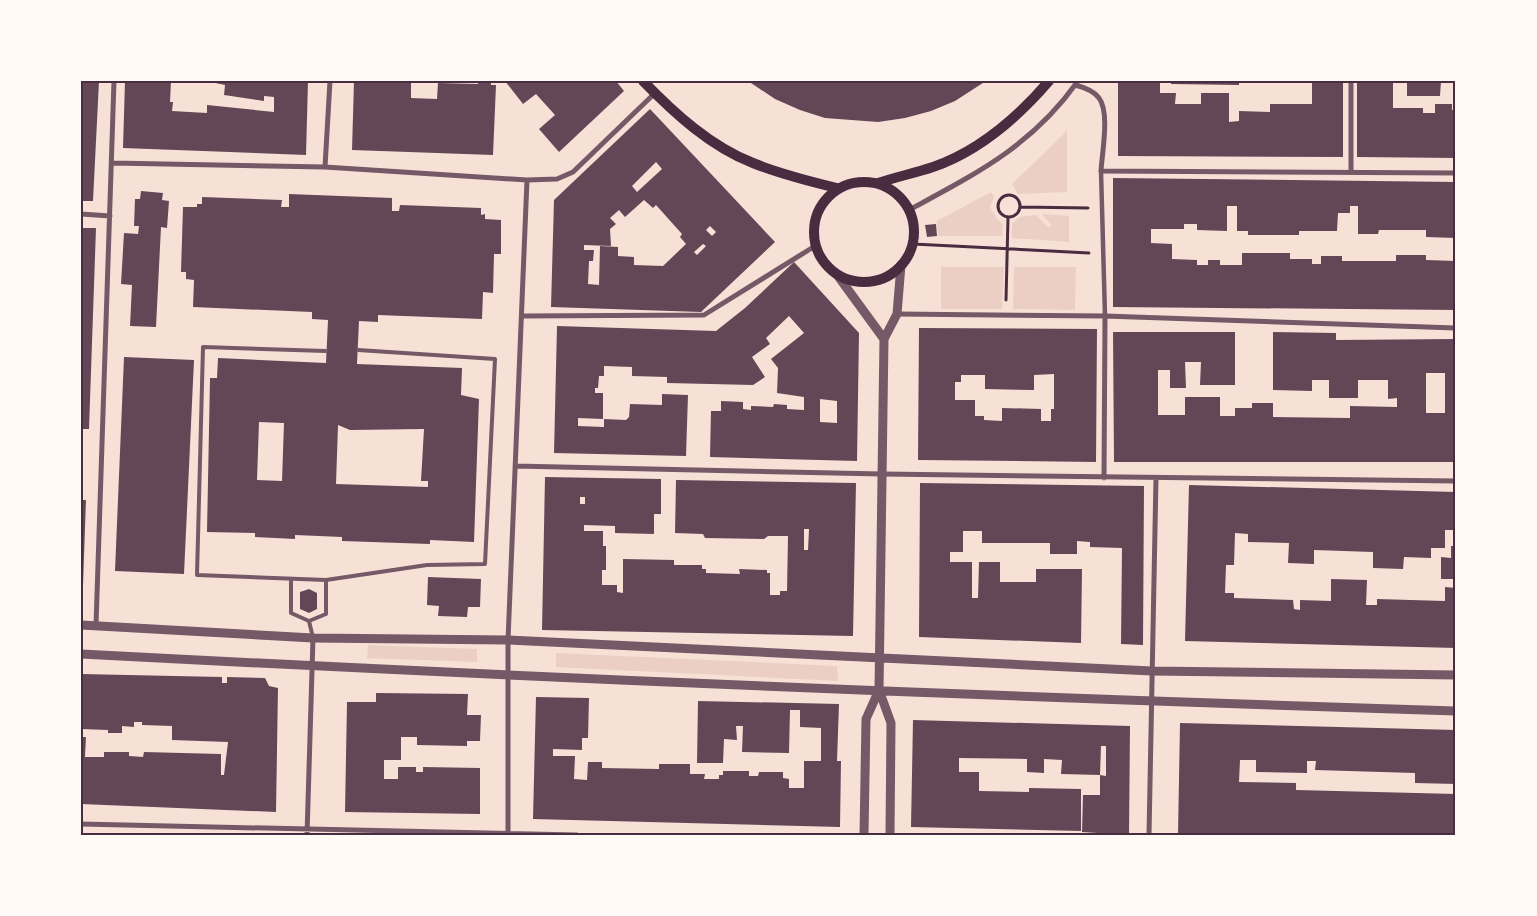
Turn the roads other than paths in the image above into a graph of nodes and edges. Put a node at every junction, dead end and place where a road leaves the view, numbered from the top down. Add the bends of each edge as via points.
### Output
1 (114, 81) edge
2 (330, 81) edge
3 (643, 81) edge
4 (1049, 81) edge
5 (1351, 81) edge
6 (1076, 83) edge
7 (655, 94) junction
8 (112, 163) junction
9 (325, 167) junction
10 (1101, 171) junction
11 (1351, 171) junction
12 (1456, 173) edge
13 (526, 180) junction
14 (878, 183) junction
15 (837, 188) junction
16 (910, 210) junction
17 (81, 214) edge
18 (110, 216) junction
19 (815, 246) junction
20 (902, 265) junction
21 (838, 276) junction
22 (897, 314) junction
23 (522, 316) junction
24 (1105, 316) junction
25 (1456, 328) edge
26 (884, 339) junction
27 (326, 350) dead end
28 (358, 350) dead end
29 (514, 466) junction
30 (882, 474) junction
31 (1104, 478) junction
32 (1156, 478) junction
33 (1456, 481) edge
34 (291, 580) junction
35 (326, 580) junction
36 (309, 621) junction
37 (81, 625) edge
38 (96, 625) junction
39 (313, 638) junction
40 (508, 640) junction
41 (81, 654) edge
42 (880, 659) junction
43 (312, 666) junction
44 (1152, 671) junction
45 (508, 675) junction
46 (1456, 675) edge
47 (879, 690) junction
48 (1151, 702) junction
49 (1456, 711) edge
50 (81, 824) edge
51 (307, 832) edge
52 (508, 834) edge
53 (576, 835) edge
54 (864, 835) edge
55 (890, 835) edge
56 (1149, 835) edge

1 - 8 street
2 - 9 street
3 - 7 main road
4 - 14 main road via 1008,123 958,156 934,167
5 - 11 street
6 - 10 street via 1099,98 1105,113
6 - 16 street via 1023,142 969,178
7 - 13 street via 573,172 557,179
7 - 15 main road via 693,127 733,154 782,174
8 - 9 street
8 - 18 street
9 - 13 street
10 - 11 street
10 - 24 street
11 - 12 street
13 - 23 street
14 - 15 main road via 851,182
14 - 16 main road via 894,191
15 - 19 main road via 824,200 816,214
16 - 20 main road via 913,244
17 - 18 street
18 - 38 street
19 - 21 main road via 822,260
19 - 23 street via 704,315
20 - 21 main road via 876,281 861,282
20 - 22 street
21 - 26 street
22 - 24 street
22 - 26 street
23 - 29 street
24 - 25 street
24 - 31 street
26 - 30 street
27 - 34 lane via 203,347 197,575
28 - 35 lane via 495,359 485,564 427,565
29 - 30 street
29 - 40 street
30 - 31 street
30 - 42 street
31 - 32 street
32 - 33 street
32 - 44 street
34 - 35 lane
34 - 36 lane via 291,613
35 - 36 lane via 326,614
36 - 39 lane
37 - 38 street
38 - 39 street
39 - 40 street
39 - 43 street
40 - 42 street
40 - 45 street
41 - 43 street
42 - 44 street
42 - 47 street
43 - 45 street
43 - 51 street
44 - 46 street
44 - 48 street
45 - 47 street
45 - 52 street
47 - 48 street
47 - 54 street via 866,719
47 - 55 street via 890,723
48 - 49 street
48 - 56 street
50 - 51 street
51 - 52 street
52 - 53 street

